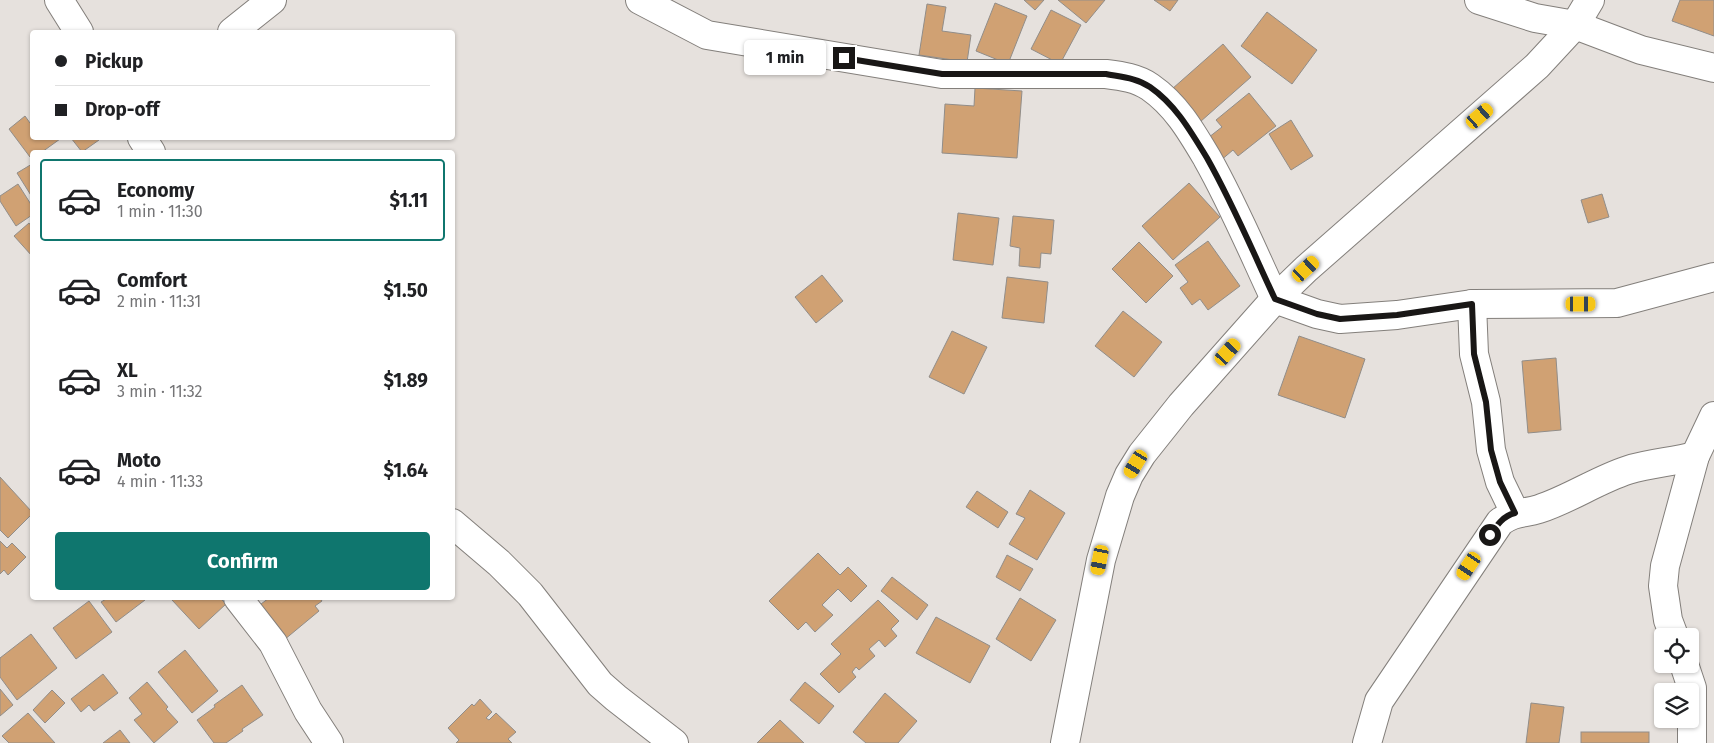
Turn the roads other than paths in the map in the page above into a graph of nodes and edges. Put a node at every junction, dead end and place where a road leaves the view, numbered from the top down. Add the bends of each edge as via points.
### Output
1 (59, 0) edge
2 (272, 0) edge
3 (640, 0) edge
4 (1479, 0) edge
5 (1590, 0) edge
6 (1575, 25) junction
7 (78, 30) edge
8 (234, 30) edge
9 (1714, 68) edge
10 (1714, 277) edge
11 (1275, 299) junction
12 (1472, 304) junction
13 (1714, 416) edge
14 (1695, 456) junction
15 (1515, 513) junction
16 (455, 526) edge
17 (240, 600) edge
18 (1671, 628) edge
19 (1687, 673) edge
20 (329, 743) edge
21 (674, 743) edge
22 (1065, 743) edge
23 (1367, 743) edge
24 (1692, 743) edge

1 - 7 street
2 - 8 street
3 - 11 street via 708,35 942,74 1106,74 1141,82 1185,120 1231,203
4 - 6 street via 1535,18
5 - 6 street
6 - 9 street via 1641,50
6 - 11 street via 1537,66
10 - 12 street via 1617,303
11 - 12 street via 1340,319
11 - 22 street via 1181,405 1129,475 1100,560
12 - 15 street via 1474,354 1486,402 1491,450 1500,482
13 - 14 street
14 - 15 street via 1627,471 1538,509
14 - 18 street via 1665,566 1663,586
15 - 23 street via 1500,522 1490,535 1379,701
16 - 21 street via 530,594 600,684
17 - 20 street via 273,643 308,711
19 - 24 street via 1692,688

